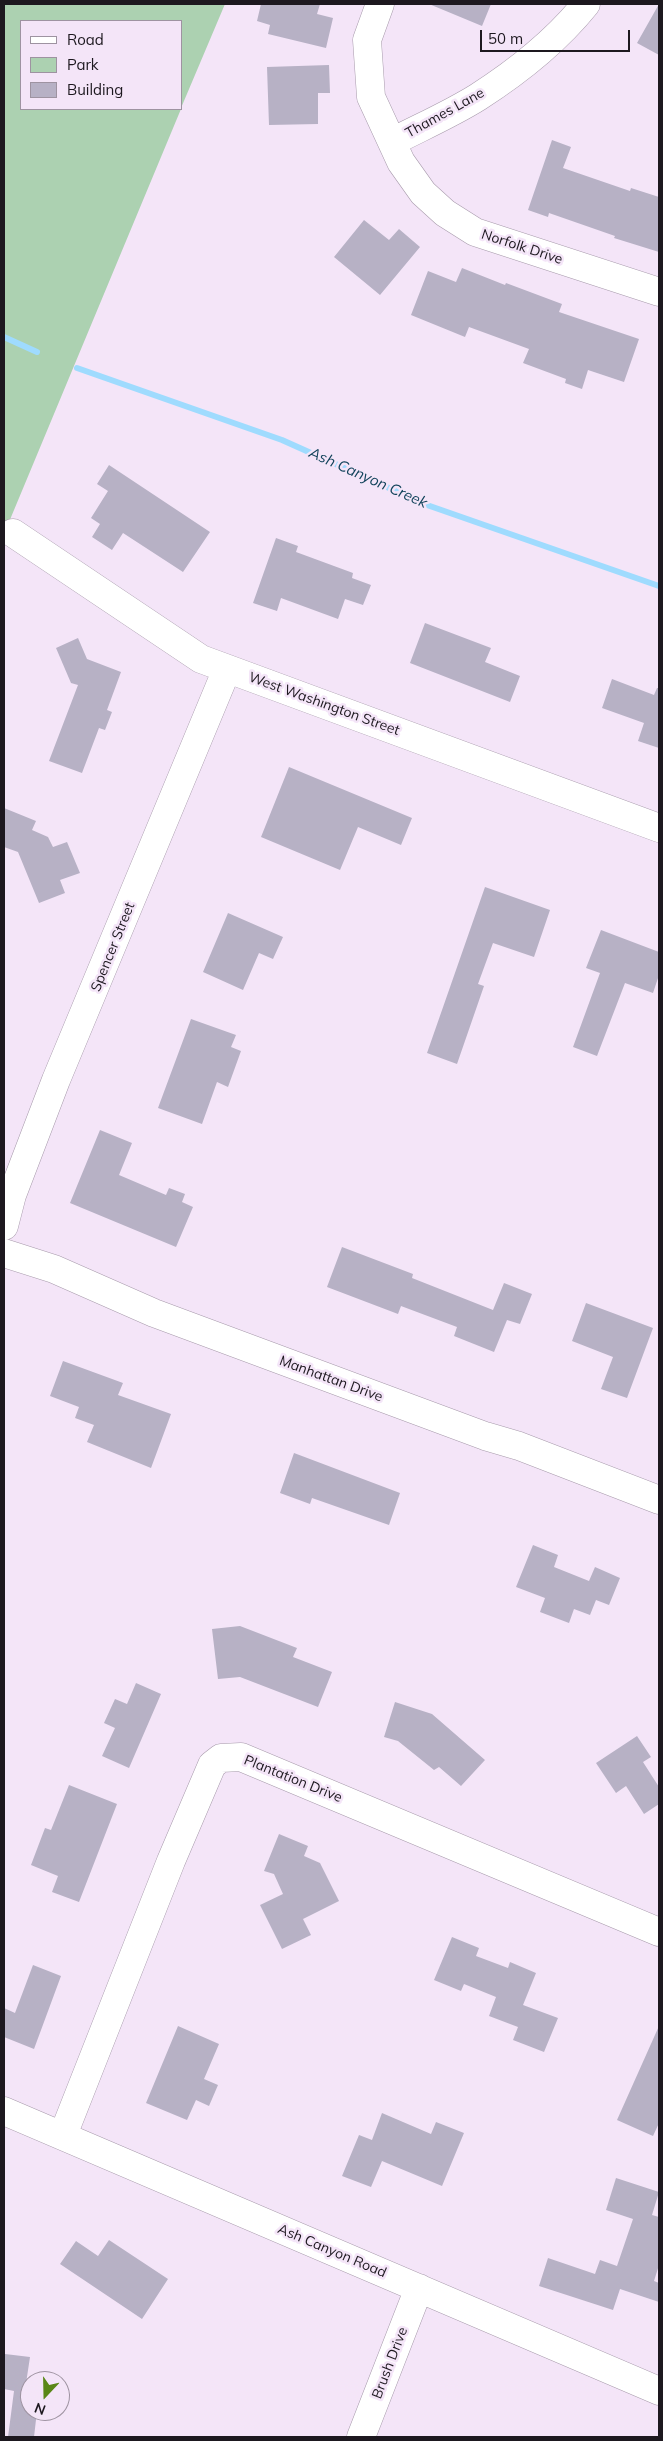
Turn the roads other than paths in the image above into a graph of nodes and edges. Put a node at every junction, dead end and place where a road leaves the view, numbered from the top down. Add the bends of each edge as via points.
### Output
1 (380, 4) edge
2 (586, 4) edge
3 (392, 142) junction
4 (659, 292) edge
5 (13, 533) dead end
6 (227, 668) junction
7 (659, 828) edge
8 (4, 1226) edge
9 (4, 1252) edge
10 (659, 1500) edge
11 (659, 1932) edge
12 (4, 2111) edge
13 (62, 2135) junction
14 (419, 2288) junction
15 (659, 2391) edge
16 (361, 2437) edge

1 - 3 street, Norfolk Drive via 367,40 370,88
2 - 3 street, Thames Lane via 533,56 478,97
3 - 4 street, Norfolk Drive via 422,193 474,232
5 - 6 street, West Washington Street via 201,658
6 - 7 street, West Washington Street
6 - 8 street, Spencer Street via 56,1080 12,1195
9 - 10 street, Manhattan Drive via 54,1269 154,1313
11 - 13 street, Plantation Drive via 240,1757 221,1758 212,1765 171,1860
12 - 13 street, Ash Canyon Road
13 - 14 street, Ash Canyon Road
14 - 15 street, Ash Canyon Road
14 - 16 street, Brush Drive

